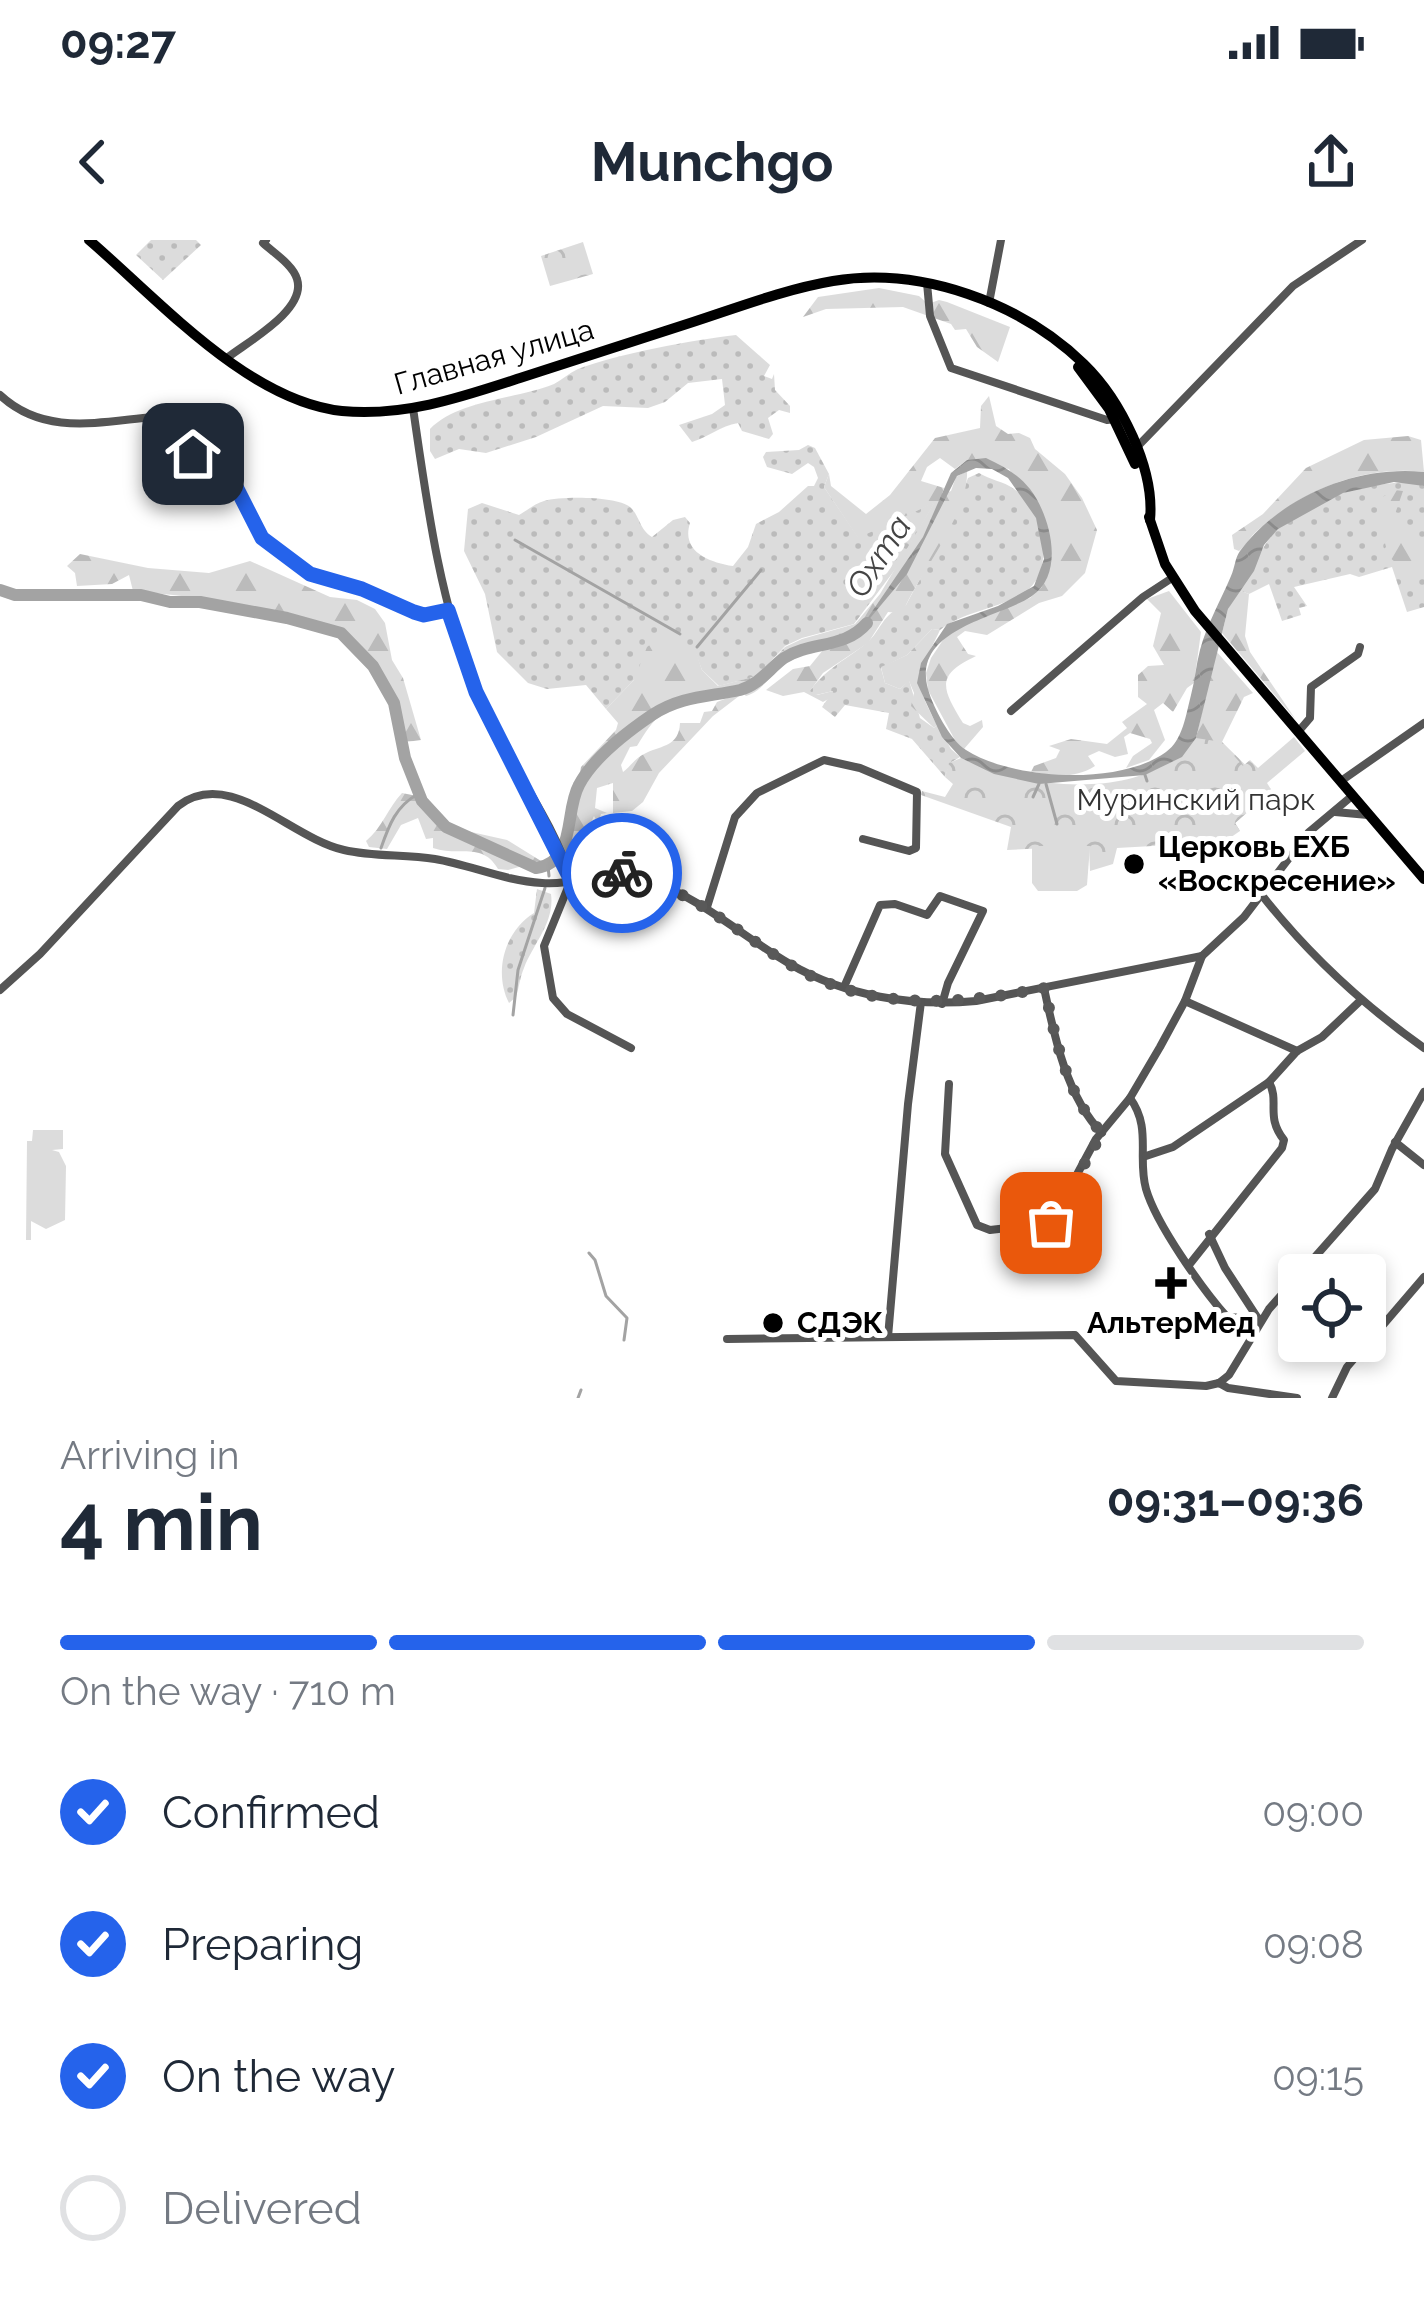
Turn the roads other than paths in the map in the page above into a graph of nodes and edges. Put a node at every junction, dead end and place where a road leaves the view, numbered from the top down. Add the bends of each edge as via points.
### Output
1 (89, 240) edge
2 (266, 240) edge
3 (1001, 240) edge
4 (1362, 240) edge
5 (927, 283) junction
6 (989, 303) junction
7 (1042, 331) junction
8 (227, 358) junction
9 (0, 395) edge
10 (412, 408) junction
11 (1115, 418) junction
12 (1127, 433) junction
13 (1142, 442) junction
14 (1139, 469) junction
15 (1172, 578) junction
16 (448, 610) junction
17 (1360, 647) dead end
18 (1011, 711) dead end
19 (1424, 723) edge
20 (1298, 732) junction
21 (1340, 782) junction
22 (1352, 796) junction
23 (1334, 812) junction
24 (1368, 815) junction
25 (863, 839) dead end
26 (1424, 879) edge
27 (571, 880) junction
28 (1261, 894) junction
29 (706, 908) junction
30 (1202, 956) junction
31 (844, 987) junction
32 (1045, 988) junction
33 (0, 990) edge
34 (1185, 1000) junction
35 (1360, 1001) junction
36 (921, 1002) junction
37 (942, 1004) junction
38 (631, 1048) dead end
39 (1424, 1048) edge
40 (1297, 1051) junction
41 (1269, 1082) junction
42 (949, 1084) dead end
43 (1424, 1092) edge
44 (1130, 1098) junction
45 (1102, 1133) junction
46 (1395, 1142) junction
47 (1146, 1156) junction
48 (1424, 1165) edge
49 (1210, 1234) junction
50 (1189, 1265) junction
51 (1424, 1277) edge
52 (1260, 1318) junction
53 (888, 1337) junction
54 (727, 1339) dead end
55 (1219, 1383) junction
56 (1297, 1398) edge
57 (1333, 1398) edge

1 - 8 main road, Главная улица
2 - 8 street via 295,273 296,298
3 - 6 street
4 - 13 street via 1284,295
5 - 6 main road, Главная улица
5 - 10 main road, Главная улица via 854,278
5 - 11 street via 930,316 951,368
6 - 7 main road, Главная улица
7 - 11 main road
7 - 12 main road via 1092,372
8 - 10 main road, Главная улица via 307,404 370,413
9 - 16 street via 51,423 153,417 236,487 262,538 310,574 424,615
10 - 16 street
11 - 12 main road
12 - 13 main road
12 - 14 main road
13 - 14 main road
14 - 15 main road
15 - 18 street
15 - 20 main road
16 - 27 street via 476,692
17 - 20 street via 1311,687 1310,718
19 - 21 street
20 - 21 main road
21 - 22 main road
22 - 23 street
22 - 24 main road
23 - 24 street
23 - 28 street
24 - 26 main road
25 - 29 street via 916,848 917,792 824,760 757,794 735,817
27 - 29 street via 631,875
27 - 33 street via 537,883 440,860 341,850 235,797 204,792 178,806
27 - 38 street via 544,946 553,998
28 - 30 street
28 - 35 street
29 - 31 street via 793,966
30 - 32 street
30 - 34 street
31 - 36 street
31 - 37 street via 880,905 927,914 940,896 983,910
32 - 37 street
32 - 45 street via 1066,1067
34 - 40 street
34 - 44 street
35 - 39 street
35 - 40 street
36 - 37 street
36 - 53 street
40 - 41 street
41 - 47 street
41 - 49 street via 1272,1124 1283,1144
42 - 45 street via 945,1154 982,1228 1051,1223
43 - 46 street
44 - 45 street
44 - 47 street
46 - 48 street
46 - 52 street via 1375,1189
47 - 50 street via 1148,1194
49 - 50 street
49 - 52 street
50 - 52 street via 1227,1317
51 - 57 street via 1347,1367
52 - 55 street
53 - 54 street
53 - 55 street via 1075,1335 1121,1382
55 - 56 street

